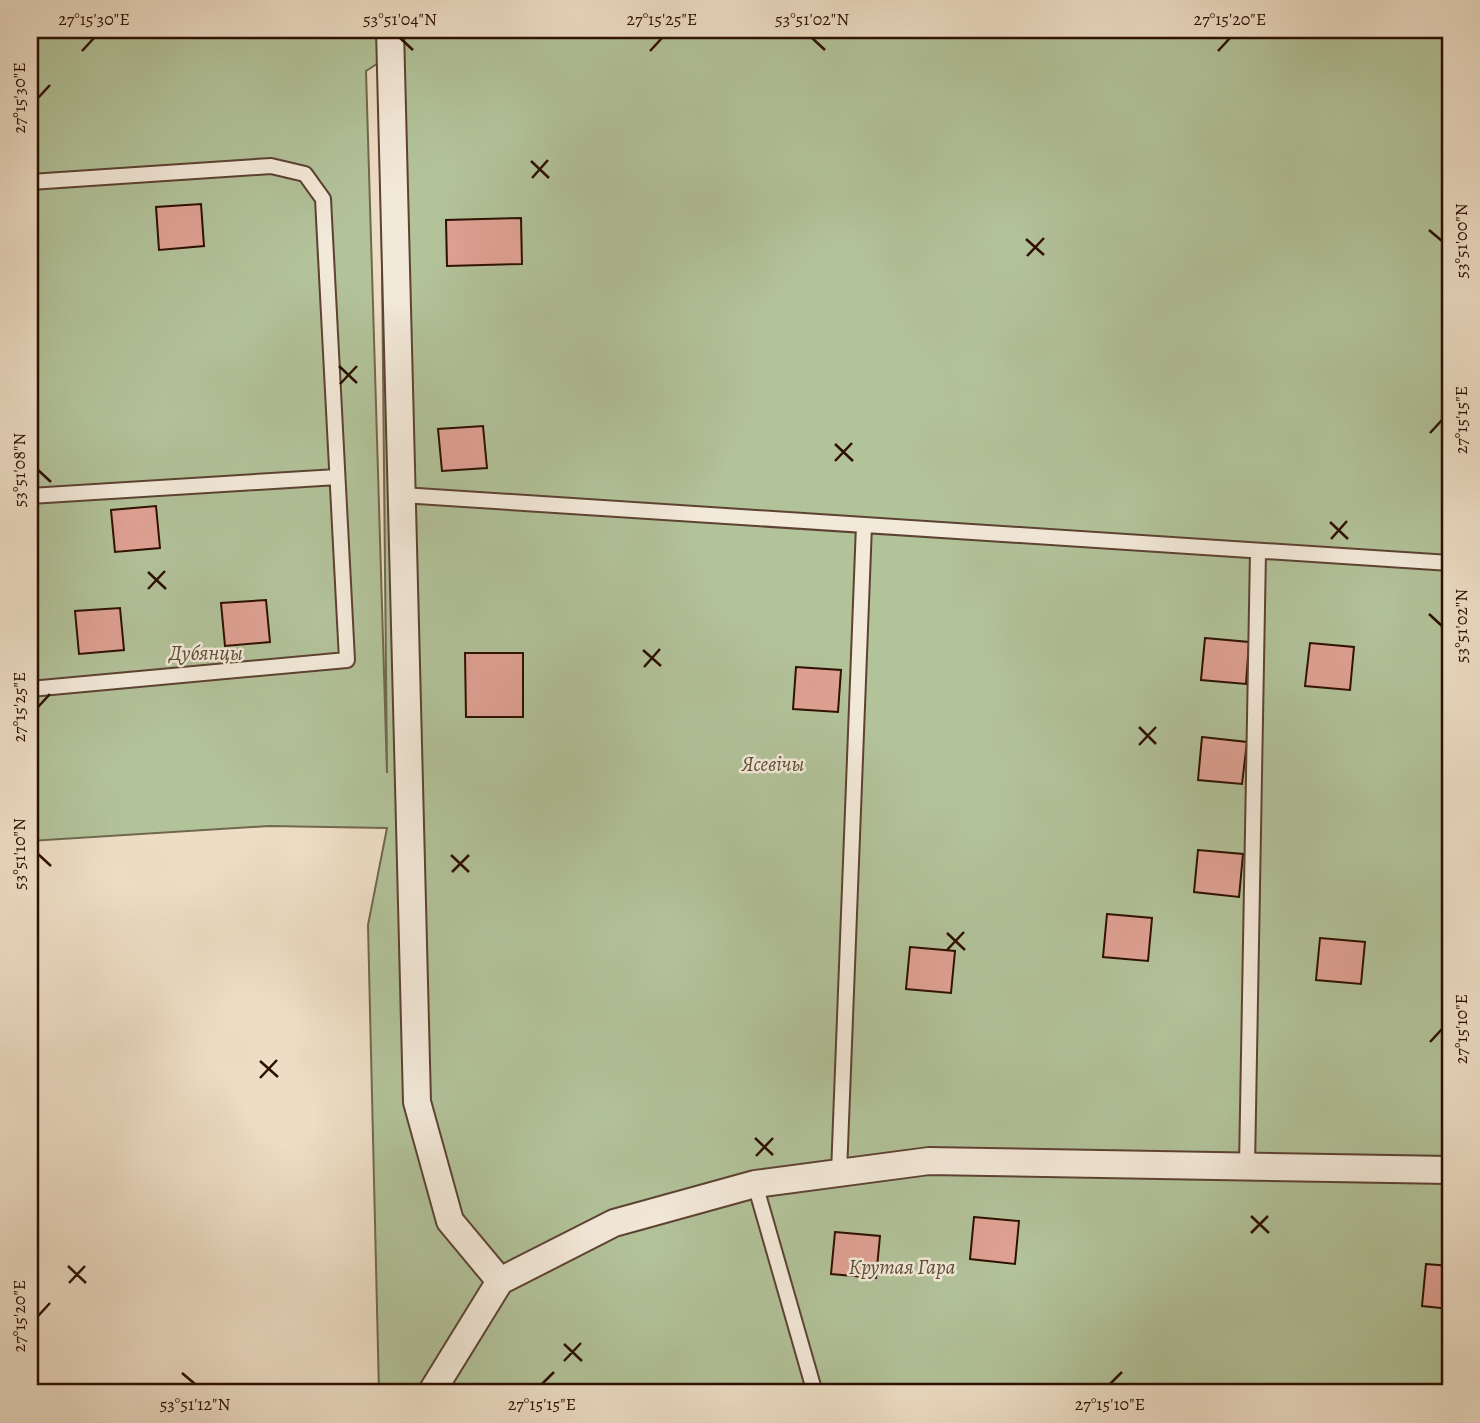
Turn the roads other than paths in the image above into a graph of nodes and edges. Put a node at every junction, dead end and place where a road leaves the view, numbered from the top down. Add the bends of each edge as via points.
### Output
1 (390, 30) edge
2 (30, 182) edge
3 (337, 477) junction
4 (402, 495) junction
5 (30, 496) edge
6 (864, 525) junction
7 (1258, 551) junction
8 (1450, 563) edge
9 (30, 689) edge
10 (1247, 1167) junction
11 (1450, 1170) edge
12 (839, 1173) junction
13 (755, 1184) junction
14 (500, 1281) junction
15 (431, 1393) edge
16 (815, 1393) edge

1 - 4 street
2 - 3 lane via 271,166 305,174 323,199
3 - 5 lane
3 - 9 lane via 347,660
4 - 6 lane
4 - 14 street via 417,1102 450,1221
6 - 7 lane
6 - 12 lane
7 - 8 lane
7 - 10 lane
10 - 11 street
10 - 12 street via 929,1161
12 - 13 street
13 - 14 street via 614,1223
13 - 16 lane
14 - 15 street

